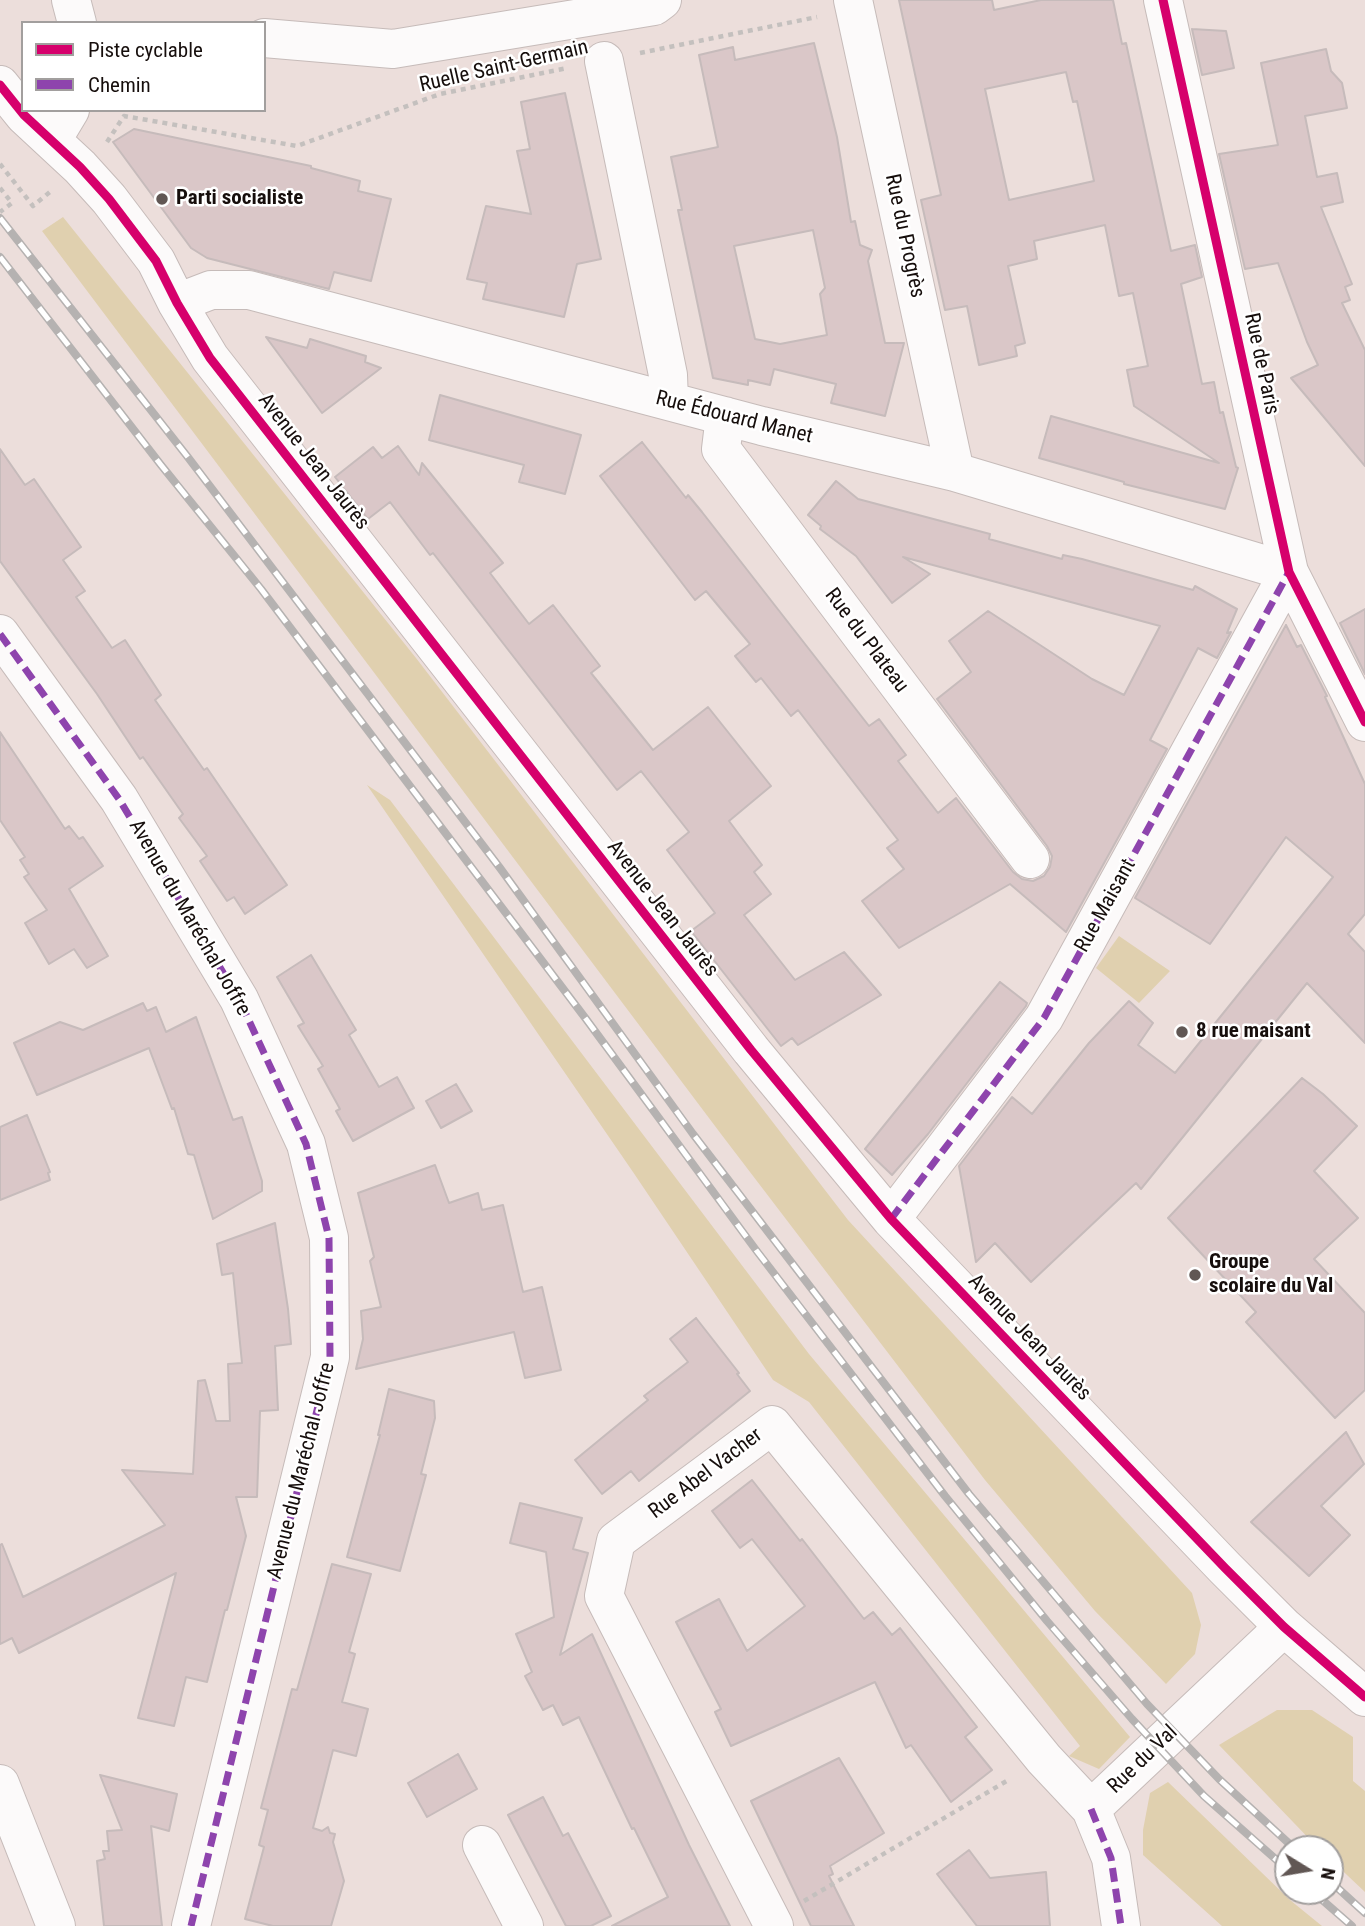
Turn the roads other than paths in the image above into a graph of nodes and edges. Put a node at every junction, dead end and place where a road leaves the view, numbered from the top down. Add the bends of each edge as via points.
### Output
1 (71, 0) edge
2 (662, 0) edge
3 (853, 0) edge
4 (1163, 0) edge
5 (76, 21) edge
6 (266, 38) edge
7 (604, 61) road end
8 (0, 85) edge
9 (21, 101) edge
10 (45, 119) edge
11 (177, 303) junction
12 (669, 401) junction
13 (726, 416) junction
14 (955, 472) junction
15 (1289, 572) junction
16 (0, 634) edge
17 (1365, 722) edge
18 (1030, 859) dead end
19 (891, 1219) junction
20 (1284, 1627) junction
21 (1365, 1697) edge
22 (0, 1784) edge
23 (1091, 1809) junction
24 (482, 1845) dead end
25 (773, 1923) edge
26 (56, 1926) edge
27 (191, 1926) edge
28 (524, 1926) edge
29 (1121, 1926) edge

1 - 5 street
2 - 6 street via 654,6 393,49
3 - 14 street, Rue du Progrès
4 - 15 street, Rue de Paris
7 - 12 street via 668,375
8 - 9 street, Avenue Jean Jaurès
10 - 11 street, Avenue Jean Jaurès via 156,261
11 - 12 street, Rue Édouard Manet via 211,290 249,290
11 - 19 street, Avenue Jean Jaurès via 227,380 735,1030
12 - 13 street, Rue Édouard Manet
13 - 14 street, Rue Édouard Manet
13 - 18 street, Rue du Plateau via 721,449
14 - 15 street, Rue Édouard Manet
15 - 17 street, Rue de Paris
15 - 19 street, Rue Maisant via 1044,1018
16 - 27 street, Avenue du Maréchal Joffre via 119,799 239,999 306,1144 329,1238 330,1357
19 - 20 street, Avenue Jean Jaurès
20 - 21 street, Avenue Jean Jaurès
20 - 23 street, Rue du Val
22 - 26 street
23 - 25 street, Rue Abel Vacher via 1044,1759 772,1425 616,1541 604,1596
23 - 29 street, Rue du Val via 1111,1858
24 - 28 street

